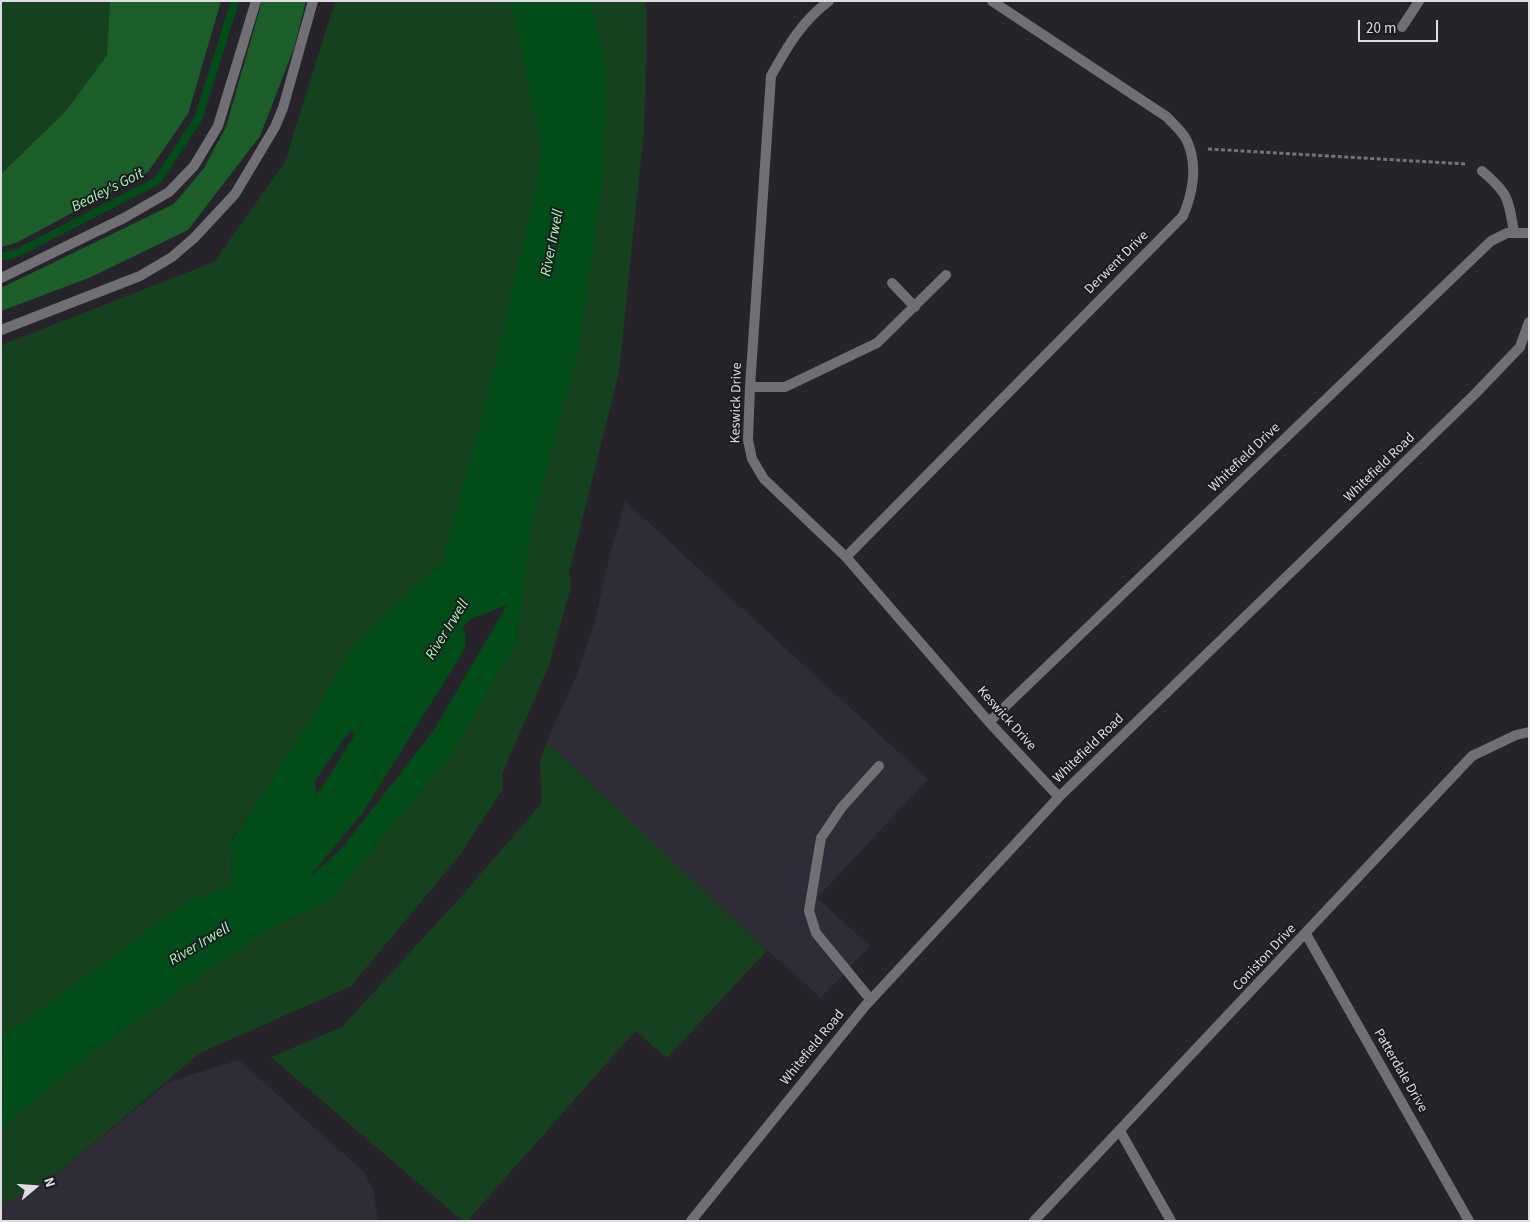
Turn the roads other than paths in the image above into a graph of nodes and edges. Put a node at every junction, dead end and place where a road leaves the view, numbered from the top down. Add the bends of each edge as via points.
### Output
1 (256, 1) edge
2 (312, 1) edge
3 (829, 1) edge
4 (992, 1) edge
5 (1419, 1) edge
6 (1402, 27) dead end
7 (1482, 171) road end
8 (1514, 232) junction
9 (1529, 233) edge
10 (946, 275) dead end
11 (1, 278) edge
12 (892, 283) dead end
13 (915, 306) junction
14 (1529, 322) edge
15 (1, 330) edge
16 (1527, 333) edge
17 (750, 387) junction
18 (846, 557) junction
19 (989, 722) junction
20 (1529, 732) edge
21 (879, 766) dead end
22 (1059, 797) junction
23 (1306, 934) junction
24 (871, 1000) junction
25 (1120, 1131) junction
26 (690, 1221) edge
27 (1034, 1221) edge
28 (1171, 1221) edge
29 (1469, 1221) edge

1 - 11 street via 218,126 194,166 169,192
2 - 15 street via 275,127 235,194 200,232 172,257 140,276
3 - 17 street, Keswick Drive via 810,16 790,42 772,76
4 - 18 street, Derwent Drive via 1167,117 1186,140 1191,153 1193,182 1190,201 1183,216
5 - 6 street
7 - 8 street via 1502,188
8 - 9 street, Whitefield Drive
8 - 19 street, Whitefield Drive via 1491,240
10 - 13 street
12 - 13 street
13 - 17 street via 877,343 785,387
14 - 16 street, Whitefield Road
16 - 22 street, Whitefield Road via 1520,347 1476,394
17 - 18 street, Keswick Drive via 748,440 752,459 764,479
18 - 19 street, Keswick Drive
19 - 22 street, Keswick Drive
20 - 23 street, Coniston Drive via 1472,756
21 - 24 street via 842,807 821,838 809,911 816,933
22 - 24 street, Whitefield Road
23 - 25 street, Coniston Drive
23 - 29 street, Patterdale Drive
24 - 26 street, Whitefield Road
25 - 27 street, Coniston Drive
25 - 28 street

